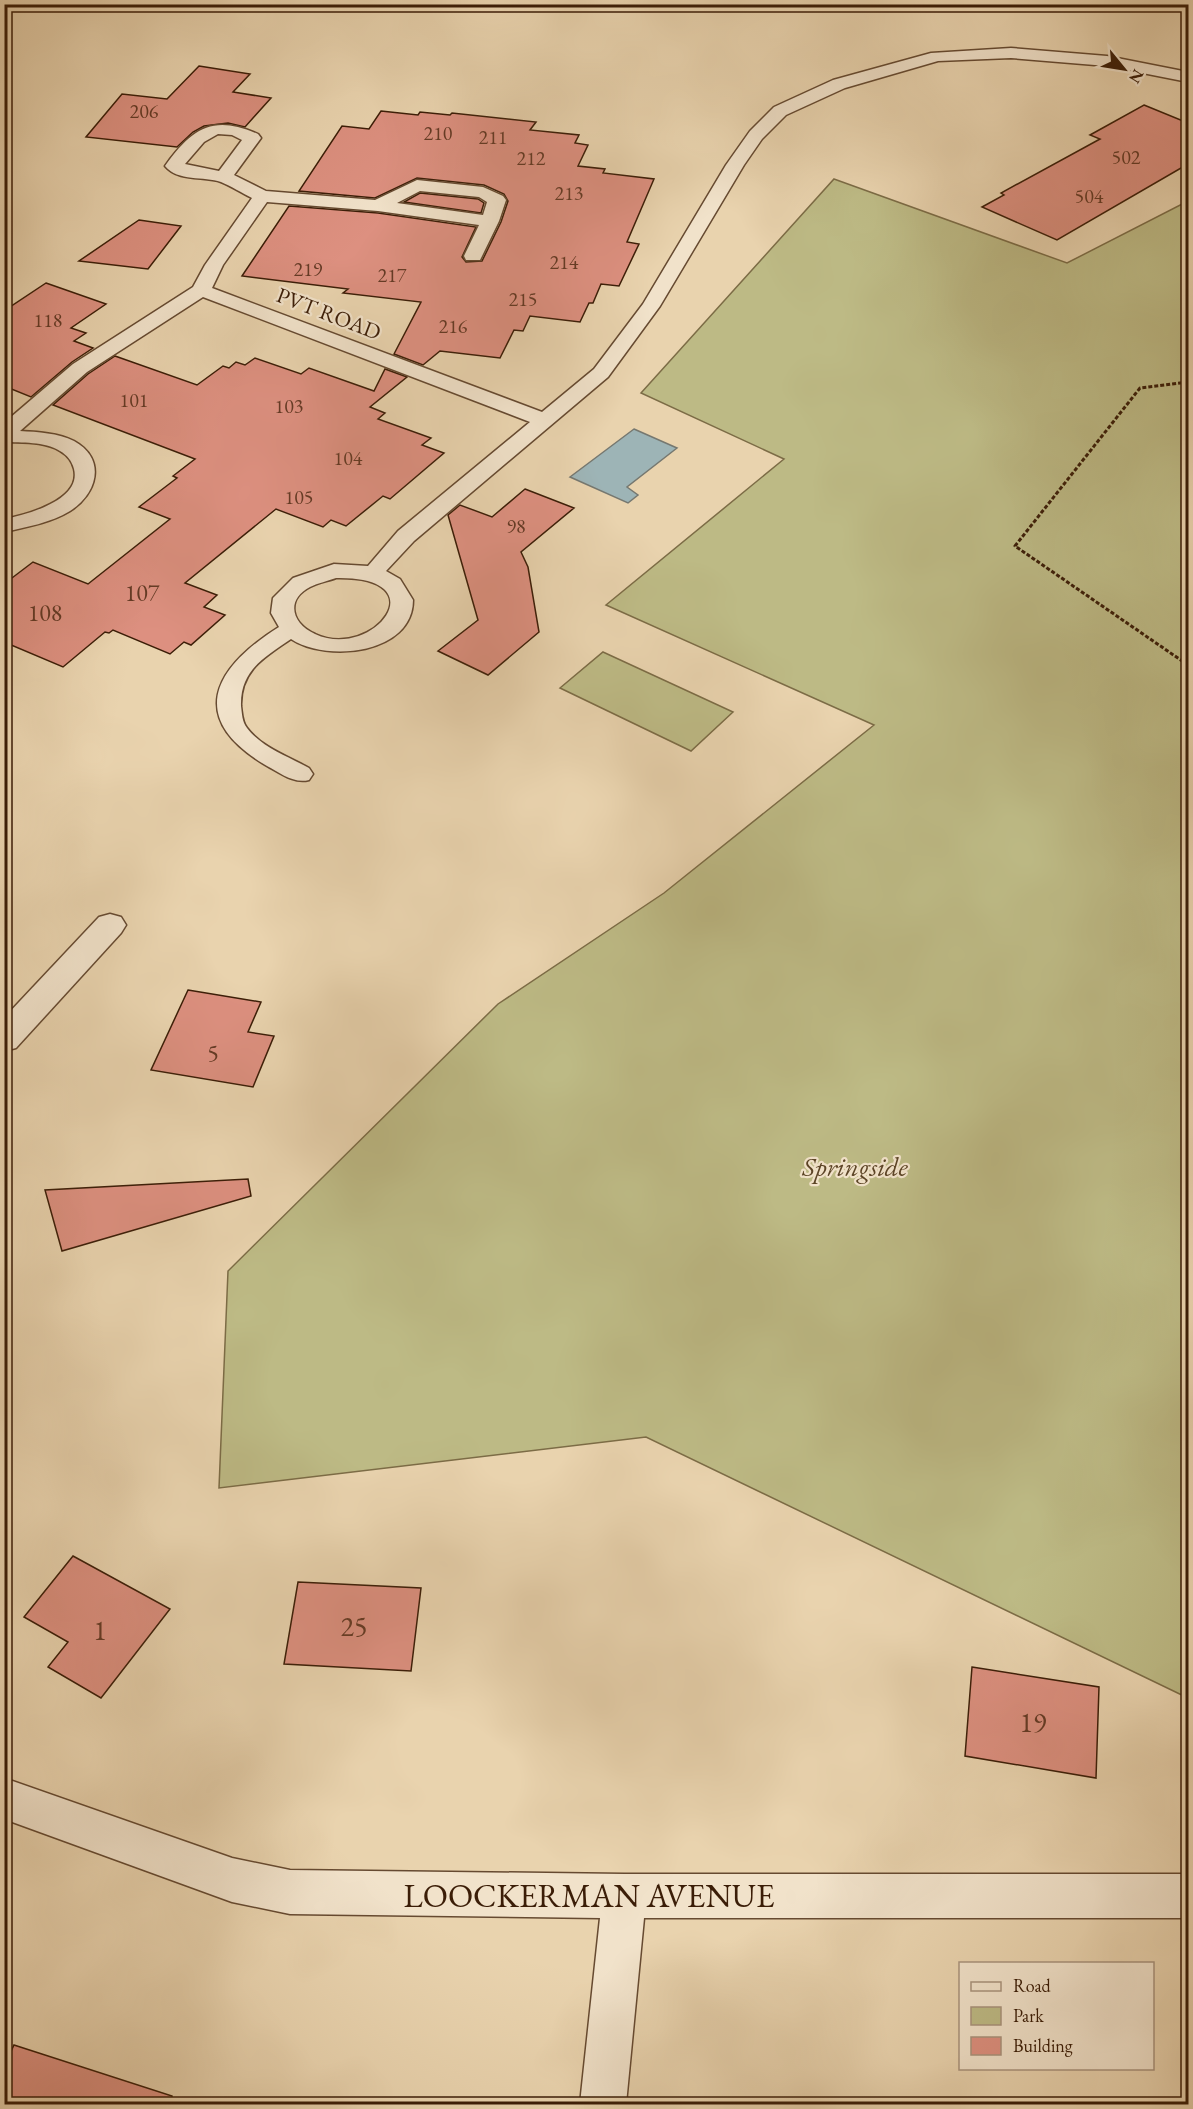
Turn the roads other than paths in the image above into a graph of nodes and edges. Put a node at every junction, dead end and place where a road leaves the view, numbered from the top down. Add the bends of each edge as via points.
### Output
1 (1188, 77) edge
2 (224, 177) dead end
3 (262, 196) junction
4 (378, 206) junction
5 (490, 222) junction
6 (473, 256) dead end
7 (201, 290) junction
8 (546, 421) junction
9 (4, 435) edge
10 (4, 526) edge
11 (372, 573) junction
12 (290, 630) junction
13 (301, 774) dead end
14 (110, 925) dead end
15 (4, 1038) edge
16 (4, 1798) edge
17 (624, 1896) junction
18 (1188, 1896) edge
19 (603, 2104) edge

1 - 8 lane via 1107,61 1011,53 937,56 838,84 780,111 756,135 735,165 651,306 601,374
2 - 3 lane
3 - 4 lane
3 - 7 lane
4 - 5 lane
4 - 5 lane via 417,185 483,192 497,200
5 - 6 lane
7 - 8 lane, PVT ROAD
7 - 9 lane via 80,368
8 - 11 lane via 406,536
9 - 10 lane via 35,436 70,447 83,459 87,473 83,488 71,502 51,515 26,524
11 - 12 lane via 334,571 298,584 286,594 281,606 282,619
11 - 12 lane via 388,580 404,602 394,626 380,636 361,643 321,644
12 - 13 lane via 264,646 233,678 229,709 234,729 263,754
14 - 15 street
16 - 17 street, LOOCKERMAN AVENUE via 232,1880 290,1892
17 - 18 street, LOOCKERMAN AVENUE
17 - 19 street

